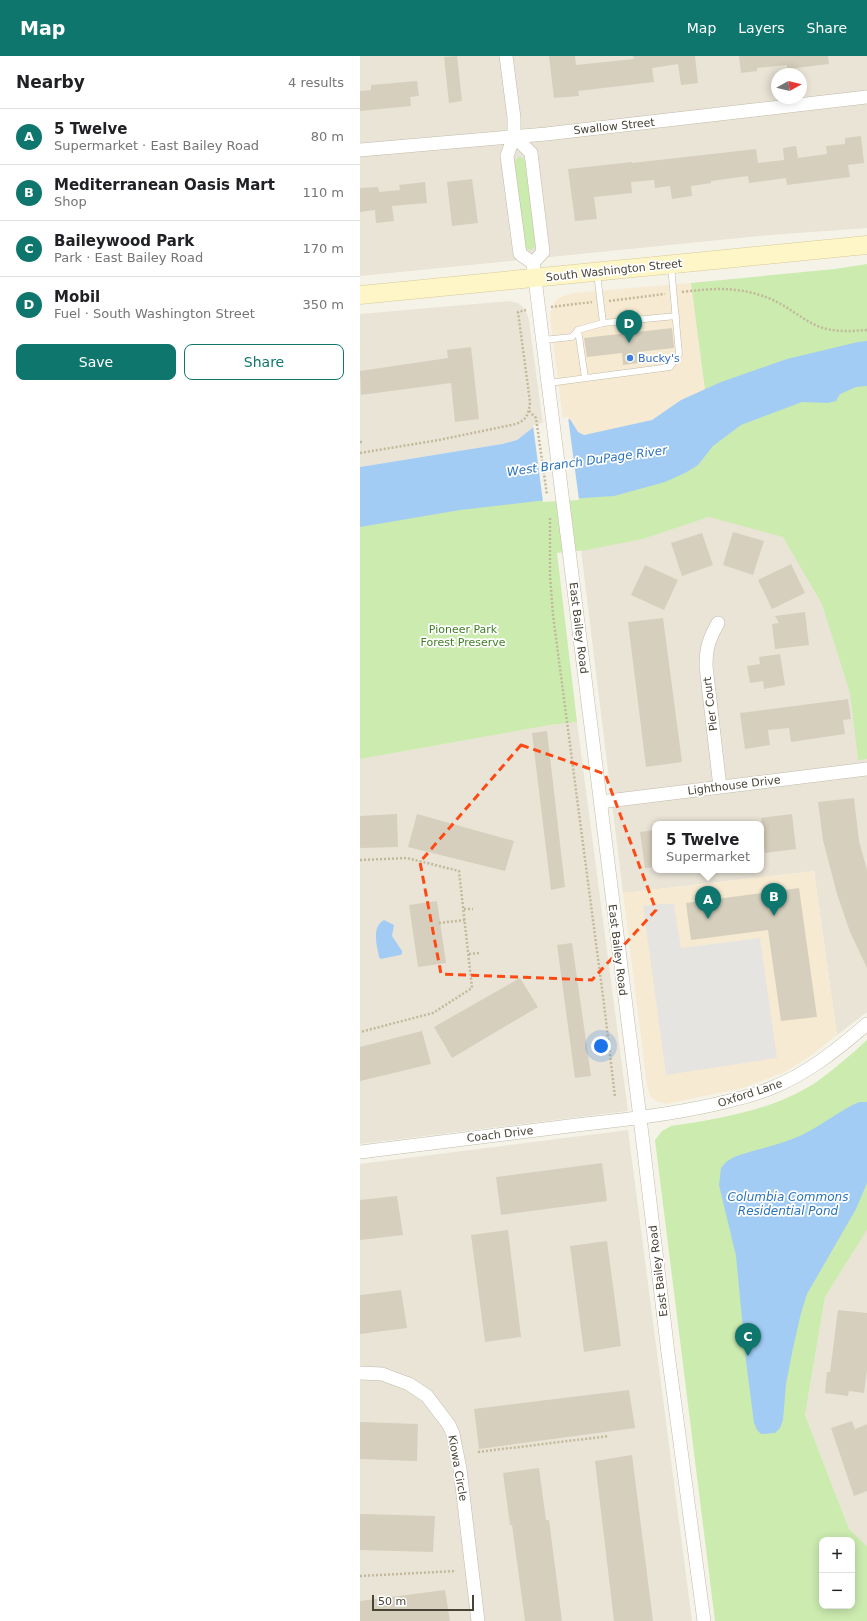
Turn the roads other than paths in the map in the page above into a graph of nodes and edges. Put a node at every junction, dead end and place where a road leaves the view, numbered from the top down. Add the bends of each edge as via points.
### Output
1 (506, 56) edge
2 (867, 97) edge
3 (514, 136) junction
4 (360, 150) edge
5 (867, 245) edge
6 (671, 264) junction
7 (534, 271) junction
8 (597, 272) junction
9 (360, 295) edge
10 (676, 316) junction
11 (603, 323) junction
12 (578, 330) junction
13 (543, 340) junction
14 (585, 378) junction
15 (549, 383) junction
16 (718, 623) dead end
17 (867, 769) edge
18 (720, 787) junction
19 (600, 802) junction
20 (867, 1024) edge
21 (640, 1118) junction
22 (360, 1152) edge
23 (360, 1373) edge
24 (478, 1621) edge
25 (704, 1621) edge

1 - 3 street
2 - 3 street, Swallow Street
3 - 4 street, Swallow Street
3 - 7 street via 507,156 520,254
3 - 7 street via 531,153 543,252
5 - 6 main road, South Washington Street
6 - 8 main road, South Washington Street
6 - 10 lane
7 - 8 main road, South Washington Street
7 - 9 main road, South Washington Street
7 - 13 street, East Bailey Road
8 - 11 lane
10 - 11 lane
10 - 14 lane via 679,354 670,367
11 - 12 lane
12 - 13 lane via 572,337
12 - 14 lane
13 - 15 street, East Bailey Road
14 - 15 lane
15 - 19 street, East Bailey Road
16 - 18 street, Pier Court via 706,651 706,666
17 - 18 street, Lighthouse Drive
18 - 19 street, Lighthouse Drive
19 - 21 street, East Bailey Road
20 - 21 street, Oxford Lane via 833,1053 809,1069 769,1089 706,1107
21 - 22 street, Coach Drive
21 - 25 street, East Bailey Road
23 - 24 street, Kiowa Circle via 382,1374 409,1384 427,1396 453,1434 460,1469

